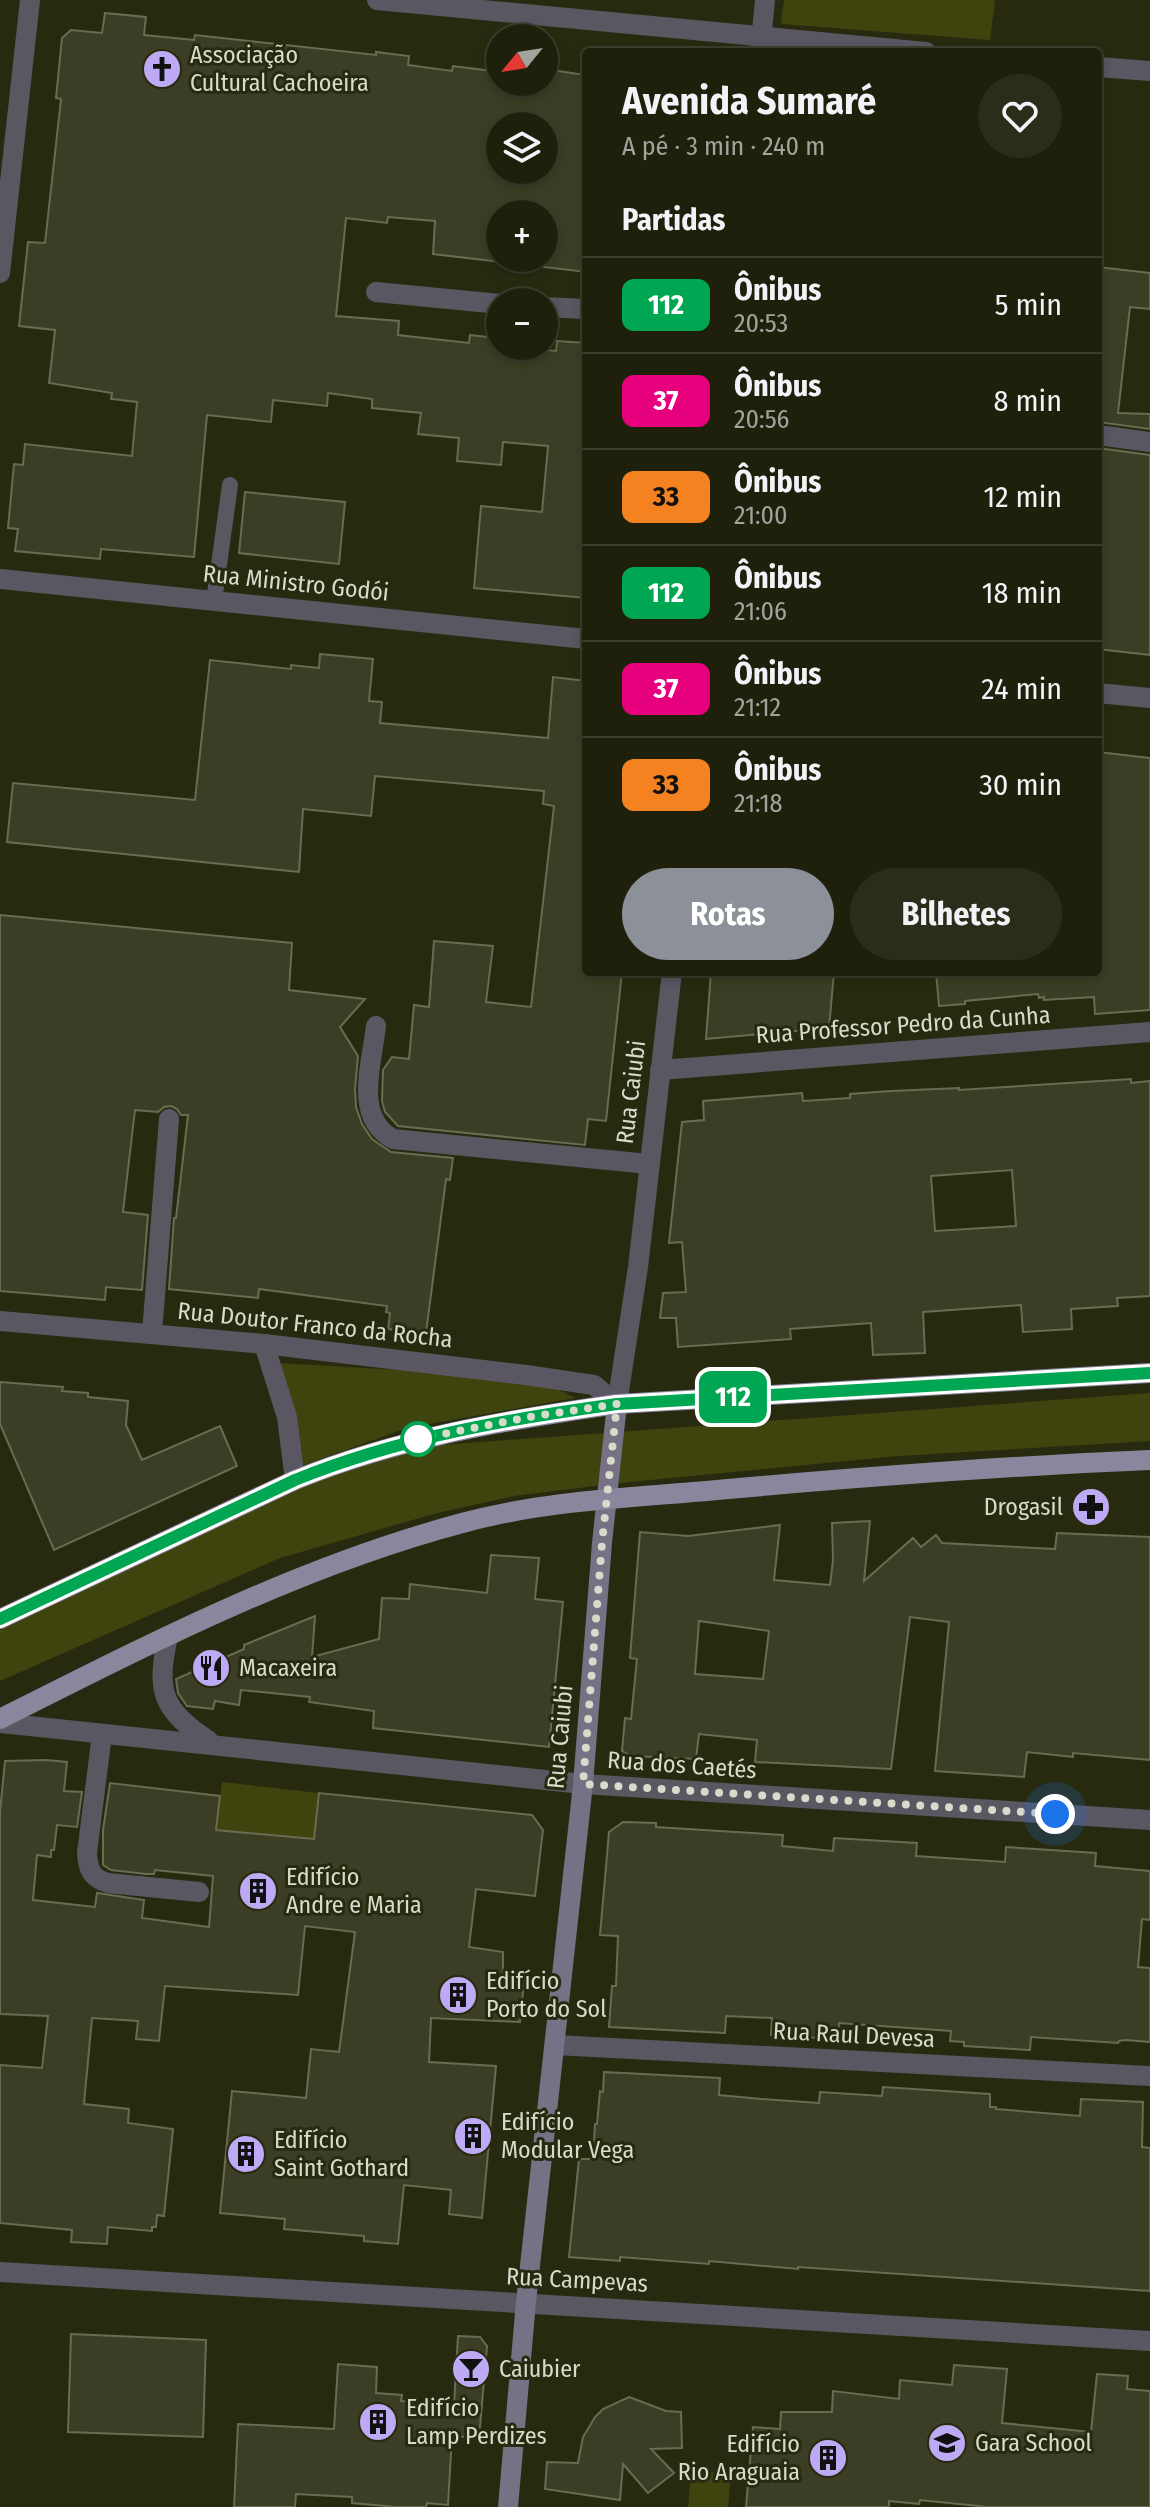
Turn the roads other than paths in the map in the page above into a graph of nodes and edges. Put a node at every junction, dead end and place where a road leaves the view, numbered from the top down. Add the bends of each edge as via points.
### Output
1 (30, 0) edge
2 (377, 0) edge
3 (765, 0) edge
4 (761, 45) edge
5 (832, 48) edge
6 (1102, 67) edge
7 (1150, 71) edge
8 (0, 273) edge
9 (376, 292) dead end
10 (486, 303) edge
11 (558, 308) edge
12 (582, 309) edge
13 (1102, 436) edge
14 (1150, 442) edge
15 (230, 485) dead end
16 (0, 579) edge
17 (214, 601) junction
18 (582, 639) edge
19 (1102, 693) edge
20 (1150, 698) edge
21 (672, 976) edge
22 (376, 1026) dead end
23 (1150, 1032) edge
24 (660, 1070) junction
25 (169, 1119) dead end
26 (649, 1164) junction
27 (0, 1321) edge
28 (152, 1333) junction
29 (264, 1344) junction
30 (1150, 1373) edge
31 (617, 1404) junction
32 (1150, 1460) edge
33 (295, 1480) junction
34 (607, 1497) junction
35 (0, 1619) edge
36 (168, 1636) junction
37 (0, 1721) edge
38 (102, 1734) junction
39 (212, 1744) junction
40 (583, 1784) junction
41 (1150, 1820) edge
42 (199, 1892) dead end
43 (555, 2045) junction
44 (1150, 2076) edge
45 (0, 2272) edge
46 (526, 2302) junction
47 (1150, 2341) edge
48 (508, 2507) edge

1 - 8 street
2 - 4 street
3 - 4 street
4 - 5 street
6 - 7 street
9 - 10 street
11 - 12 street
13 - 14 street
15 - 17 lane
16 - 17 street, Rua Ministro Godói
17 - 18 street, Rua Ministro Godói
19 - 20 street
21 - 24 street, Rua Caiubi
22 - 26 street via 368,1109 376,1127 393,1139
23 - 24 street, Rua Professor Pedro da Cunha
24 - 26 street, Rua Caiubi
25 - 28 street
26 - 31 street, Rua Caiubi
27 - 28 street, Rua Doutor Franco da Rocha
28 - 29 street, Rua Doutor Franco da Rocha
29 - 31 street, Rua Doutor Franco da Rocha via 594,1385
29 - 33 street via 287,1417
30 - 31 main road
31 - 33 main road via 417,1439
31 - 34 main road, Rua Caiubi
32 - 34 main road
33 - 35 main road
34 - 36 main road via 515,1511 411,1538 300,1578
34 - 40 main road, Rua Caiubi
36 - 37 main road
36 - 39 street via 162,1688 185,1725
37 - 38 street, Rua dos Caetés
38 - 39 street, Rua dos Caetés
38 - 42 street via 89,1871 108,1883
39 - 40 street, Rua dos Caetés
40 - 41 street, Rua dos Caetés
40 - 43 main road, Rua Caiubi
43 - 44 street, Rua Raul Devesa
43 - 46 main road, Rua Caiubi
45 - 46 street, Rua Campevas
46 - 47 street, Rua Campevas
46 - 48 main road, Rua Caiubi

